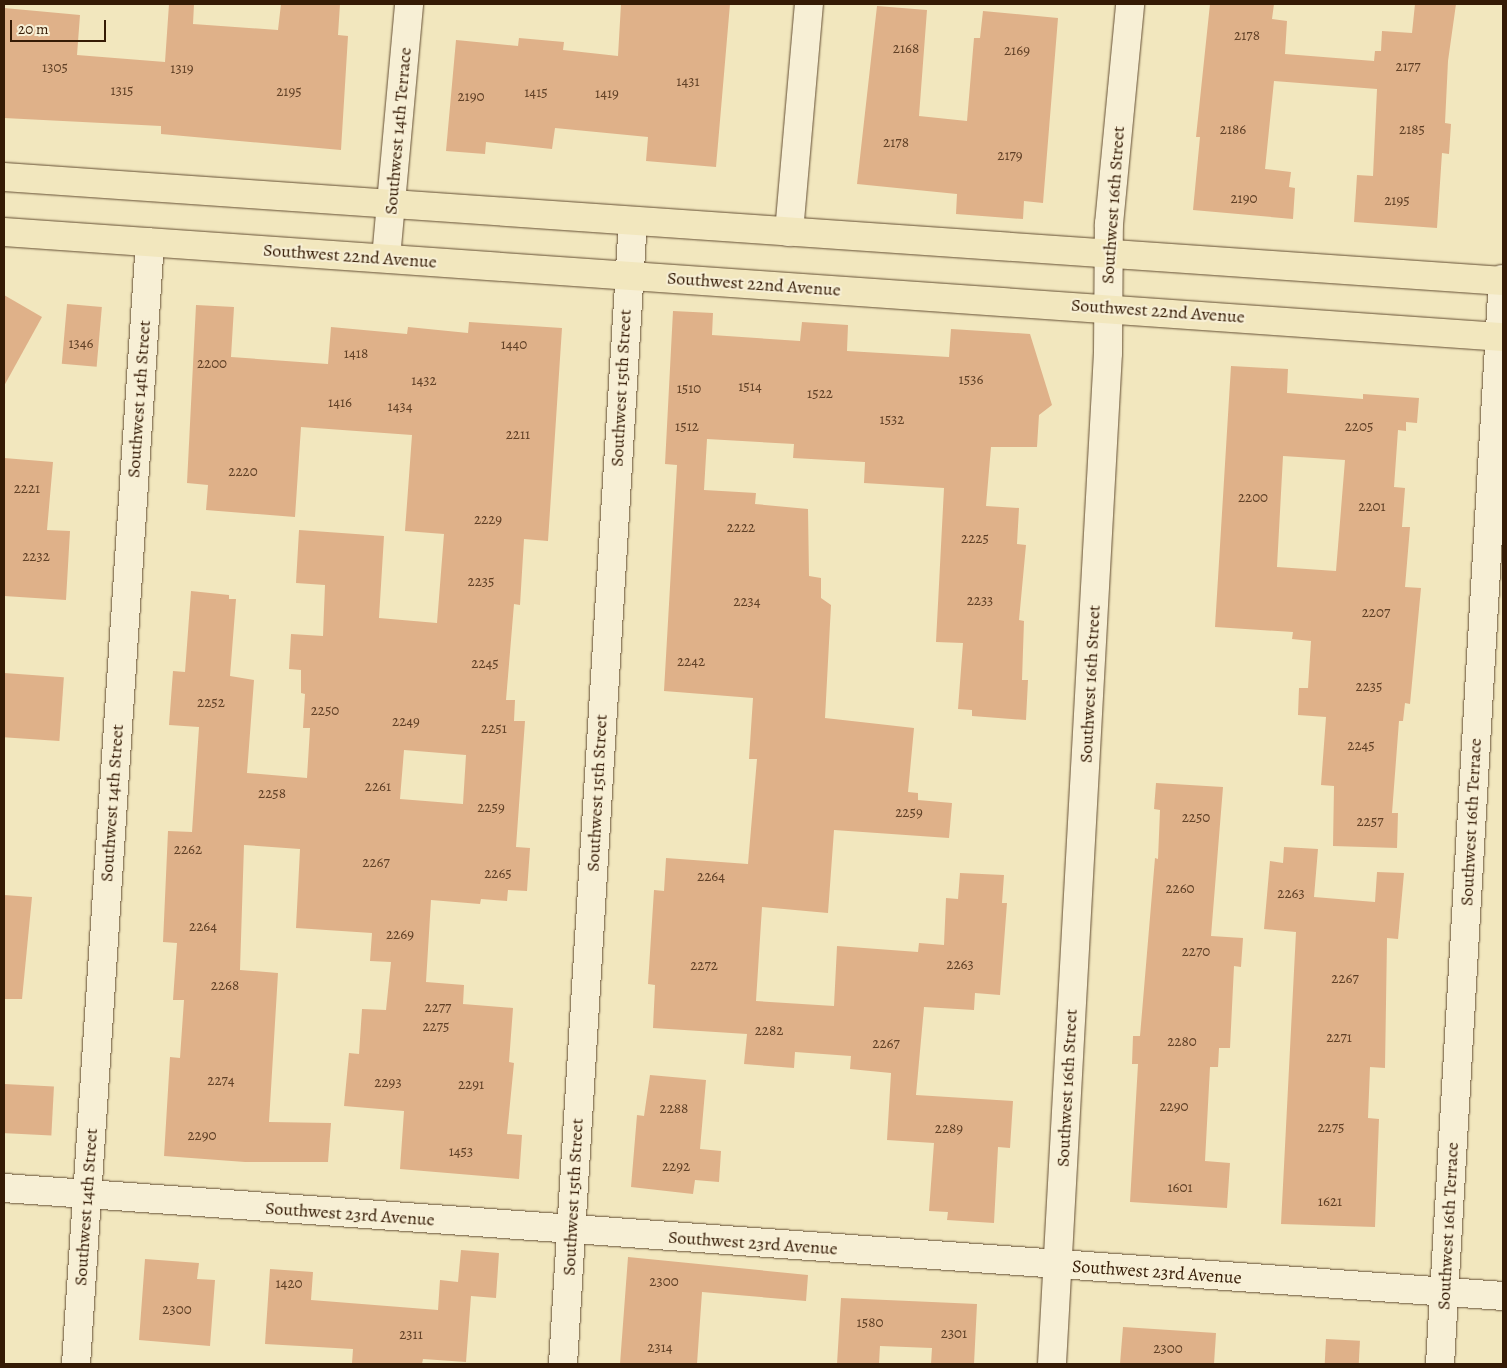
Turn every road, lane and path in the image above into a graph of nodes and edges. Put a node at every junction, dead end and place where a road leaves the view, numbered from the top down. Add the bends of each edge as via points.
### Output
1 (409, 4) edge
2 (810, 4) edge
3 (1130, 4) edge
4 (4, 177) edge
5 (392, 205) junction
6 (633, 221) junction
7 (4, 232) edge
8 (789, 232) junction
9 (150, 242) junction
10 (1108, 253) junction
11 (386, 258) junction
12 (628, 275) junction
13 (1503, 280) edge
14 (1108, 307) junction
15 (1501, 337) edge
16 (4, 1188) edge
17 (87, 1194) junction
18 (571, 1230) junction
19 (1058, 1264) junction
20 (1444, 1292) junction
21 (1503, 1296) edge
22 (76, 1364) edge
23 (563, 1364) edge
24 (1052, 1364) edge
25 (1440, 1364) edge

1 - 5 street, Southwest 14th Terrace
2 - 8 street
3 - 10 street, Southwest 16th Street
4 - 5 main road
5 - 6 main road
5 - 11 street, Southwest 14th Terrace
6 - 8 main road
6 - 12 street, Southwest 15th Street
7 - 9 main road, Southwest 22nd Avenue
8 - 10 main road
9 - 11 main road, Southwest 22nd Avenue
9 - 17 street, Southwest 14th Street
10 - 13 main road
10 - 14 street, Southwest 16th Street
11 - 12 main road, Southwest 22nd Avenue
12 - 14 main road, Southwest 22nd Avenue
12 - 18 street, Southwest 15th Street
13 - 15 street, Southwest 16th Terrace
14 - 15 main road, Southwest 22nd Avenue
14 - 19 street, Southwest 16th Street
15 - 20 street, Southwest 16th Terrace
16 - 17 street, Southwest 23rd Avenue
17 - 18 street, Southwest 23rd Avenue
17 - 22 street, Southwest 14th Street
18 - 19 street, Southwest 23rd Avenue
18 - 23 street, Southwest 15th Street
19 - 20 street, Southwest 23rd Avenue
19 - 24 street, Southwest 16th Street
20 - 21 street, Southwest 23rd Avenue
20 - 25 street, Southwest 16th Terrace

